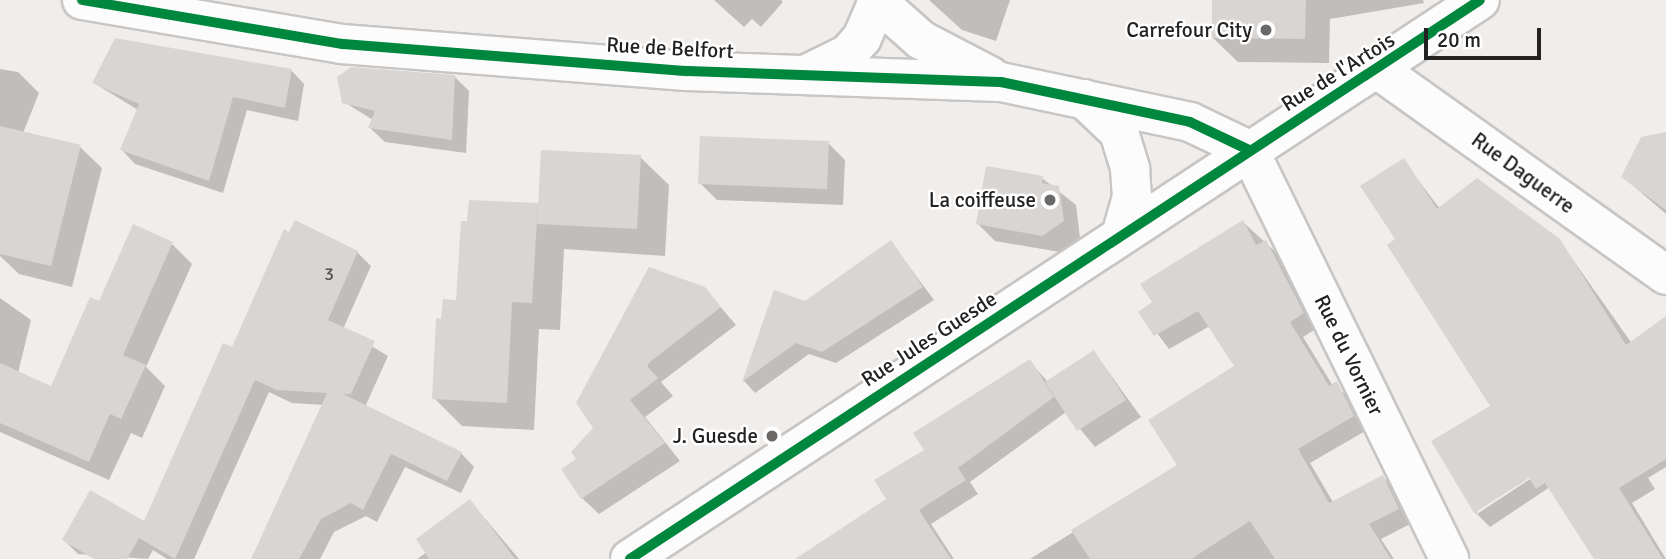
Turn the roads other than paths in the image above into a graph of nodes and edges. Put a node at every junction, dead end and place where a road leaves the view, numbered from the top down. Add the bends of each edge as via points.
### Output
1 (82, 0) edge
2 (1480, 0) edge
3 (877, 1) edge
4 (1380, 71) junction
5 (809, 73) junction
6 (1001, 82) junction
7 (1084, 99) junction
8 (1249, 150) junction
9 (1121, 235) junction
10 (1666, 275) edge
11 (1445, 557) edge
12 (629, 559) edge

1 - 5 street, Rue de Belfort via 342,44
2 - 4 street, Rue de l'Artois
3 - 5 street, Rue de Belfort via 862,38 848,54
3 - 6 street via 921,40
4 - 8 street, Rue de l'Artois
4 - 10 street, Rue Daguerre
5 - 6 street, Rue de Belfort
6 - 7 street, Rue de Belfort
7 - 8 street, Rue de Belfort via 1190,122
7 - 9 street via 1119,132 1130,169 1132,197
8 - 9 street, Rue Jules Guesde
8 - 11 street, Rue du Vornier
9 - 12 street, Rue Jules Guesde

